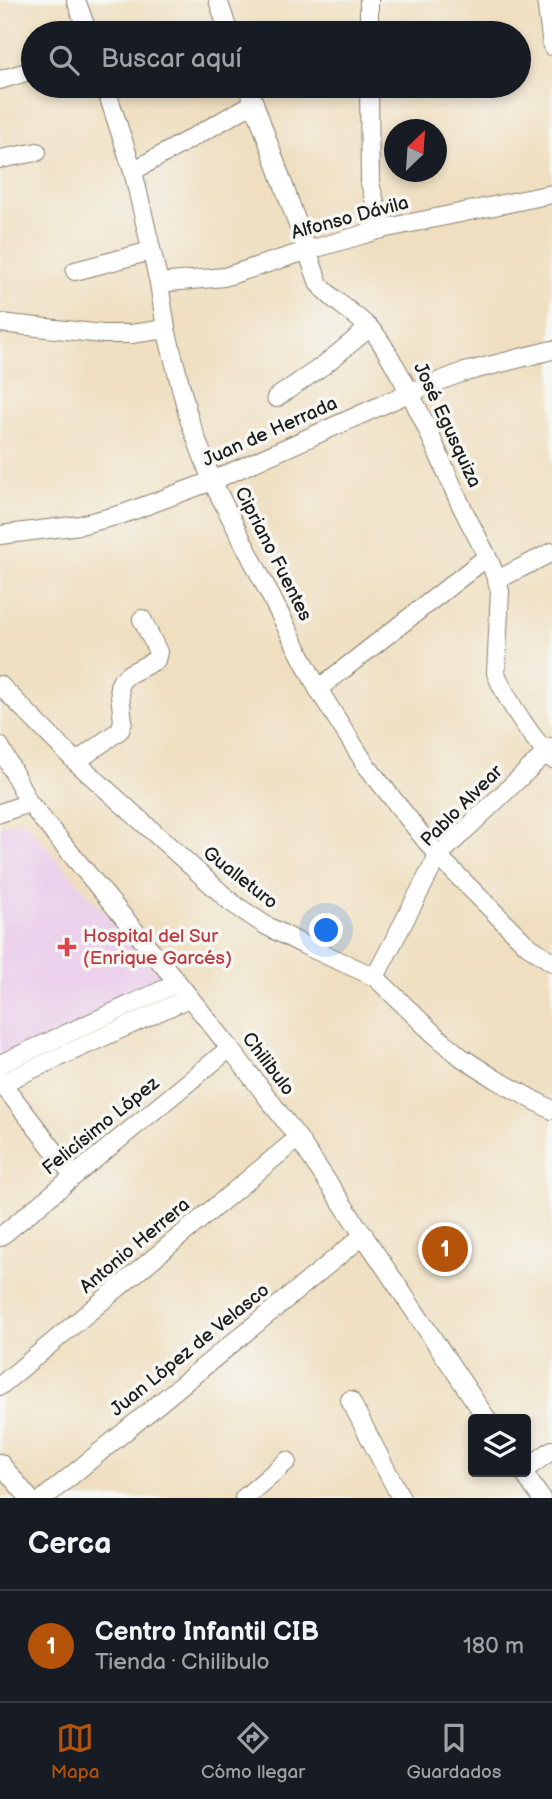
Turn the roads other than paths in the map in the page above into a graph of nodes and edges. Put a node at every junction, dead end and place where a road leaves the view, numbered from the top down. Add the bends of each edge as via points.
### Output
1 (76, 0) edge
2 (218, 0) edge
3 (369, 0) edge
4 (546, 0) edge
5 (84, 21) edge
6 (225, 21) edge
7 (369, 21) edge
8 (552, 44) edge
9 (21, 74) edge
10 (0, 80) edge
11 (109, 98) edge
12 (245, 98) edge
13 (252, 98) edge
14 (369, 98) edge
15 (37, 152) dead end
16 (0, 159) edge
17 (133, 171) junction
18 (552, 194) edge
19 (382, 229) junction
20 (151, 251) junction
21 (306, 251) junction
22 (75, 271) dead end
23 (159, 283) junction
24 (0, 323) edge
25 (369, 328) junction
26 (166, 329) junction
27 (552, 350) edge
28 (411, 393) junction
29 (276, 398) dead end
30 (212, 481) junction
31 (0, 535) edge
32 (552, 552) edge
33 (487, 557) junction
34 (497, 580) junction
35 (142, 619) dead end
36 (0, 685) edge
37 (318, 689) junction
38 (0, 746) edge
39 (550, 753) edge
40 (76, 762) junction
41 (29, 803) junction
42 (0, 813) edge
43 (438, 856) junction
44 (552, 962) edge
45 (376, 977) junction
46 (183, 991) junction
47 (230, 1048) junction
48 (0, 1065) edge
49 (1, 1083) edge
50 (552, 1110) edge
51 (298, 1138) junction
52 (73, 1175) junction
53 (364, 1235) junction
54 (0, 1237) edge
55 (0, 1386) edge
56 (350, 1400) dead end
57 (485, 1414) edge
58 (552, 1450) edge
59 (287, 1461) dead end
60 (0, 1463) edge
61 (531, 1466) edge
62 (528, 1477) edge
63 (29, 1498) edge
64 (44, 1498) edge
65 (244, 1498) edge
66 (401, 1498) edge
67 (541, 1498) edge

1 - 5 street
2 - 6 street
3 - 7 street
4 - 8 street
9 - 10 street
11 - 17 street, Cipriano Fuentes
12 - 17 street
13 - 21 street, José Egusquiza
14 - 19 street via 370,183
15 - 16 street
17 - 20 street, Cipriano Fuentes
18 - 19 street, Alfonso Dávila
19 - 21 street, Alfonso Dávila
20 - 22 street
20 - 23 street, Cipriano Fuentes
21 - 23 street, Alfonso Dávila via 224,277
21 - 25 street, José Egusquiza via 322,288
23 - 26 street, Cipriano Fuentes
24 - 26 street via 103,334
25 - 28 street, José Egusquiza
25 - 29 street
26 - 30 street, Cipriano Fuentes via 189,419
27 - 28 street, Juan de Herrada via 461,373
28 - 30 street, Juan de Herrada
28 - 33 street, José Egusquiza
30 - 31 street, Juan de Herrada via 123,514
30 - 37 street, Cipriano Fuentes
32 - 34 street
33 - 34 street, José Egusquiza
33 - 37 street
34 - 39 street, José Egusquiza via 496,673 517,713
35 - 40 street via 158,652 156,660 122,680 120,730
36 - 40 street, Gualleturo
37 - 43 street, Cipriano Fuentes via 366,765
38 - 41 street, Chilibulo
39 - 43 street, Pablo Alvear
40 - 45 street, Gualleturo via 232,903 265,925
41 - 42 street
41 - 46 street, Chilibulo
43 - 44 street, Cipriano Fuentes via 527,945
43 - 45 street, Pablo Alvear
45 - 50 street, Gualleturo via 461,1057
46 - 47 street, Chilibulo
46 - 48 street
46 - 49 street
47 - 51 street, Chilibulo
47 - 52 street, Felicísimo López
49 - 52 street
51 - 53 street, Chilibulo
51 - 55 street, Antonio Herrera
52 - 54 street, Felicísimo López
53 - 57 street, Chilibulo
53 - 64 street, Juan López de Velasco
56 - 66 street
58 - 61 street
59 - 65 street
60 - 63 street
62 - 67 street

